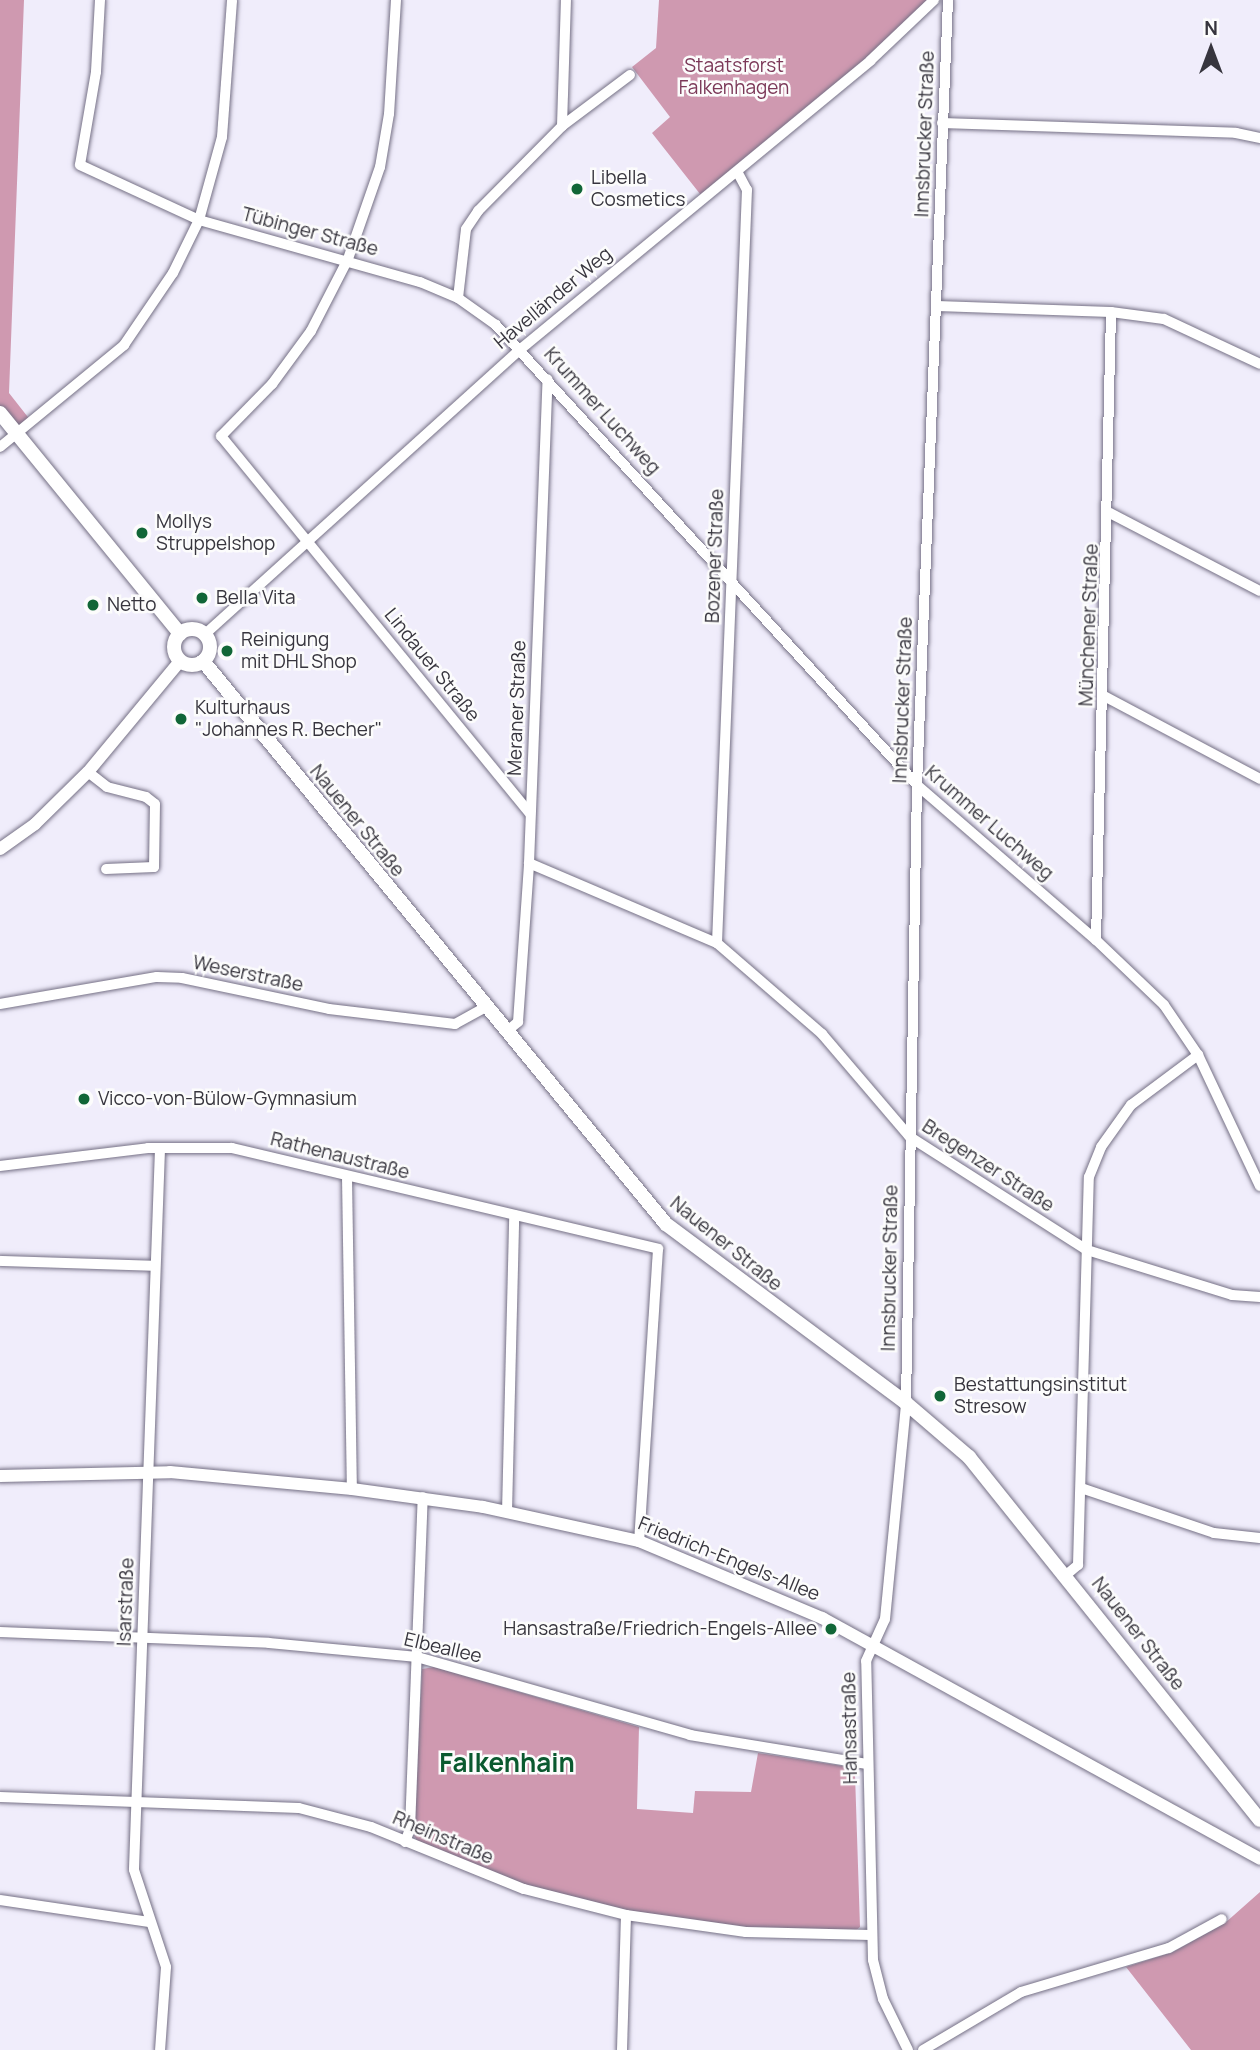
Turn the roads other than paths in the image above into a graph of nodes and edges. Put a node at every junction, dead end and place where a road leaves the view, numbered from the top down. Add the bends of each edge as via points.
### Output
1 (100, 0) edge
2 (232, 0) edge
3 (396, 0) edge
4 (566, 0) edge
5 (934, 0) edge
6 (948, 0) edge
7 (630, 75) dead end
8 (942, 123) junction
9 (562, 126) junction
10 (1260, 138) edge
11 (738, 173) junction
12 (199, 220) junction
13 (348, 259) junction
14 (458, 298) junction
15 (937, 306) junction
16 (1111, 312) junction
17 (522, 348) junction
18 (1260, 364) edge
19 (548, 379) junction
20 (0, 413) edge
21 (16, 433) junction
22 (0, 447) edge
23 (1110, 513) junction
24 (307, 538) junction
25 (732, 579) junction
26 (1260, 591) edge
27 (180, 634) junction
28 (205, 635) junction
29 (180, 661) junction
30 (203, 661) junction
31 (1104, 696) junction
32 (88, 772) junction
33 (1260, 779) edge
34 (917, 785) junction
35 (530, 814) junction
36 (0, 849) edge
37 (529, 863) junction
38 (106, 869) dead end
39 (1096, 940) junction
40 (717, 943) junction
41 (0, 1004) edge
42 (486, 1007) junction
43 (506, 1032) junction
44 (1198, 1055) junction
45 (909, 1137) junction
46 (160, 1149) junction
47 (0, 1166) edge
48 (347, 1177) junction
49 (1260, 1186) edge
50 (514, 1215) junction
51 (1087, 1250) junction
52 (0, 1261) edge
53 (155, 1266) junction
54 (1260, 1297) edge
55 (906, 1403) junction
56 (148, 1472) junction
57 (0, 1476) edge
58 (1081, 1488) junction
59 (352, 1489) junction
60 (423, 1497) junction
61 (507, 1512) junction
62 (1260, 1538) edge
63 (639, 1541) junction
64 (1066, 1575) junction
65 (0, 1632) edge
66 (142, 1637) junction
67 (874, 1646) junction
68 (417, 1657) junction
69 (867, 1764) junction
70 (0, 1797) edge
71 (135, 1801) junction
72 (1260, 1820) edge
73 (405, 1842) junction
74 (1260, 1859) edge
75 (0, 1900) edge
76 (626, 1915) junction
77 (1222, 1919) dead end
78 (149, 1922) junction
79 (870, 1935) junction
80 (160, 2050) edge
81 (622, 2050) edge
82 (908, 2050) edge
83 (923, 2050) edge

1 - 12 street, Tübinger Straße via 96,72 80,165
2 - 12 street via 222,138
3 - 13 street via 389,114 380,167
4 - 9 street
5 - 11 street, Havelländer Weg
6 - 8 street, Innsbrucker Straße
7 - 9 street
8 - 10 street via 1236,133
8 - 15 street, Innsbrucker Straße
9 - 14 street via 466,229
11 - 17 street, Havelländer Weg
11 - 25 street, Bozener Straße via 747,190
12 - 13 street, Tübinger Straße
12 - 21 street via 152,308 124,345
13 - 14 street, Tübinger Straße
13 - 24 street, Lindauer Straße via 311,331 272,384 221,436
14 - 17 street, Tübinger Straße
15 - 16 street
15 - 34 street, Innsbrucker Straße
16 - 18 street via 1164,319
16 - 23 street, Münchener Straße
17 - 19 street, Krummer Luchweg
17 - 24 street, Havelländer Weg
19 - 25 street, Krummer Luchweg
19 - 35 street, Meraner Straße
20 - 21 main road
21 - 22 street
21 - 27 main road
23 - 26 street
23 - 31 street, Münchener Straße
24 - 28 street, Havelländer Weg
24 - 35 street, Lindauer Straße
25 - 34 street, Krummer Luchweg
25 - 40 street, Bozener Straße
27 - 28 main road via 190,629
27 - 29 main road via 174,645
28 - 30 main road via 209,651
29 - 30 main road via 192,665
29 - 32 street
30 - 42 main road, Nauener Straße
31 - 33 street
31 - 39 street, Münchener Straße
32 - 36 street via 35,824
32 - 38 street via 107,787 146,797 155,804 154,867
34 - 39 street, Krummer Luchweg
34 - 45 street, Innsbrucker Straße
35 - 37 street, Meraner Straße
37 - 40 street, Bregenzer Straße
37 - 43 street, Meraner Straße via 518,1022
39 - 44 street, Krummer Luchweg via 1164,1006
40 - 45 street, Bregenzer Straße via 822,1034
41 - 42 street, Weserstraße via 157,977 182,978 329,1009 455,1024
42 - 43 main road, Nauener Straße
43 - 55 main road, Nauener Straße via 666,1224
44 - 49 street, Krummer Luchweg
44 - 51 street via 1130,1105 1101,1147 1089,1177
45 - 51 street, Bregenzer Straße
45 - 55 street, Innsbrucker Straße
46 - 47 street, Rathenaustraße
46 - 48 street, Rathenaustraße via 232,1148
46 - 53 street, Isarstraße
48 - 50 street, Rathenaustraße
48 - 59 street
50 - 61 street
50 - 63 street, Rathenaustraße via 658,1249
51 - 54 street, Bregenzer Straße via 1232,1295
51 - 58 street
52 - 53 street
53 - 56 street, Isarstraße
55 - 64 main road, Nauener Straße via 969,1457
55 - 67 street, Hansastraße via 885,1619
56 - 57 street, Friedrich-Engels-Allee
56 - 59 street, Friedrich-Engels-Allee
56 - 66 street, Isarstraße
58 - 62 street via 1214,1532
58 - 64 street via 1078,1566
59 - 60 street, Friedrich-Engels-Allee
60 - 61 street, Friedrich-Engels-Allee
60 - 68 street
61 - 63 street, Friedrich-Engels-Allee
63 - 67 street, Friedrich-Engels-Allee via 822,1618
64 - 72 main road, Nauener Straße
65 - 66 street, Elbeallee
66 - 68 street, Elbeallee
66 - 71 street, Isarstraße
67 - 69 street, Hansastraße via 866,1661
67 - 74 street, Friedrich-Engels-Allee
68 - 69 street, Elbeallee via 690,1735
68 - 73 street via 410,1829
69 - 79 street, Hansastraße
70 - 71 street, Rheinstraße
71 - 73 street, Rheinstraße via 299,1808 372,1827
71 - 78 street, Isarstraße via 134,1870
73 - 76 street, Rheinstraße via 524,1889
75 - 78 street
76 - 79 street, Rheinstraße via 746,1932
76 - 81 street
77 - 83 street via 1169,1948 1021,1992 985,2009
78 - 80 street, Isarstraße via 166,1967
79 - 82 street, Hansastraße via 883,1999

